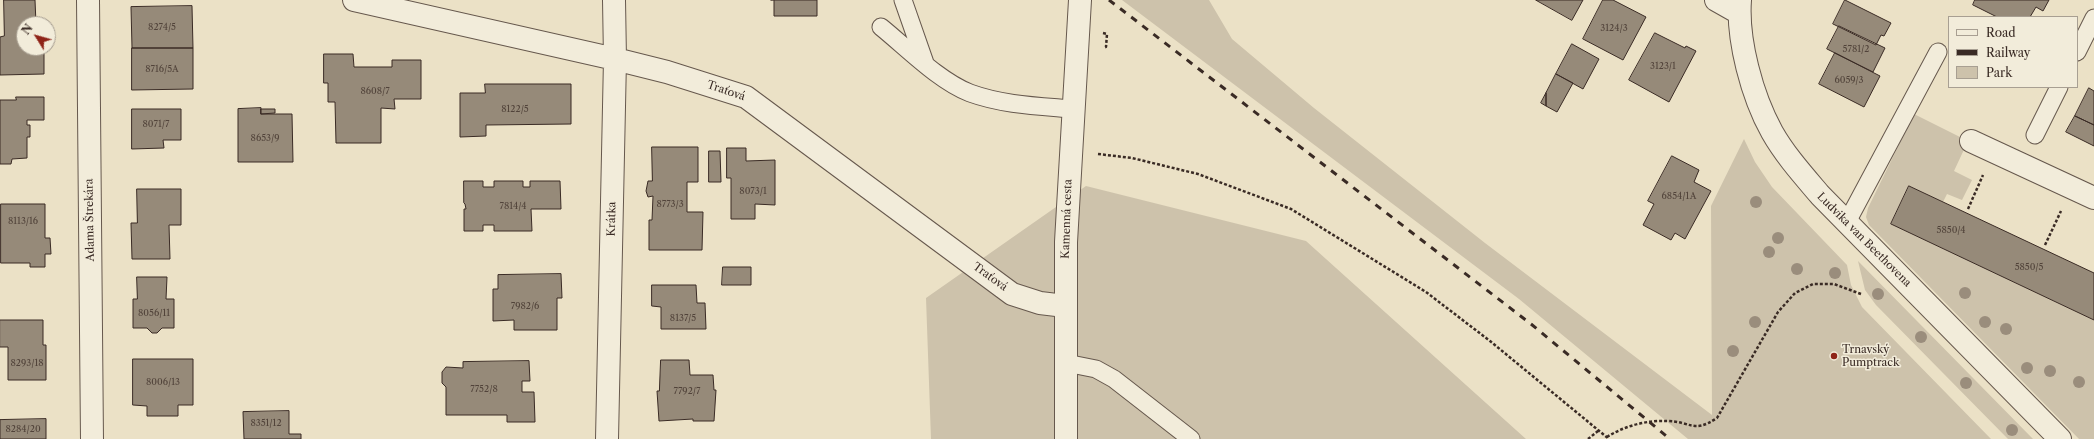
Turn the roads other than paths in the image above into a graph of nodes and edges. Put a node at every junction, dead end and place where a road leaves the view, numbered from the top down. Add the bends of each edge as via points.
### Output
1 (88, 0) edge
2 (354, 0) edge
3 (614, 0) edge
4 (903, 0) edge
5 (1080, 0) edge
6 (1716, 0) edge
7 (1740, 6) edge
8 (2094, 18) edge
9 (881, 27) dead end
10 (2078, 50) edge
11 (1938, 52) dead end
12 (615, 58) junction
13 (925, 63) junction
14 (2058, 88) edge
15 (1072, 109) junction
16 (2035, 135) dead end
17 (1972, 141) dead end
18 (2094, 198) edge
19 (1847, 222) junction
20 (1065, 306) junction
21 (1066, 363) junction
22 (92, 439) edge
23 (607, 439) edge
24 (1066, 439) edge
25 (1191, 439) edge
26 (2060, 439) edge

1 - 22 street, Adama Štrekára
2 - 12 street, Traťová
3 - 12 street, Krátka
4 - 13 lane
5 - 15 street, Kamenná cesta
6 - 7 street
7 - 19 street, Ludvika van Beethovena via 1747,63 1772,132 1793,163
8 - 10 lane
9 - 13 lane
11 - 19 lane
12 - 20 street, Traťová via 746,97 1012,294 1040,303
12 - 23 street, Krátka
13 - 15 lane via 968,92 999,102
14 - 16 lane
15 - 20 street, Kamenná cesta
17 - 18 street
19 - 26 street, Ludvika van Beethovena
20 - 21 street, Kamenná cesta
21 - 24 street, Kamenná cesta
21 - 25 lane via 1096,369 1114,379

